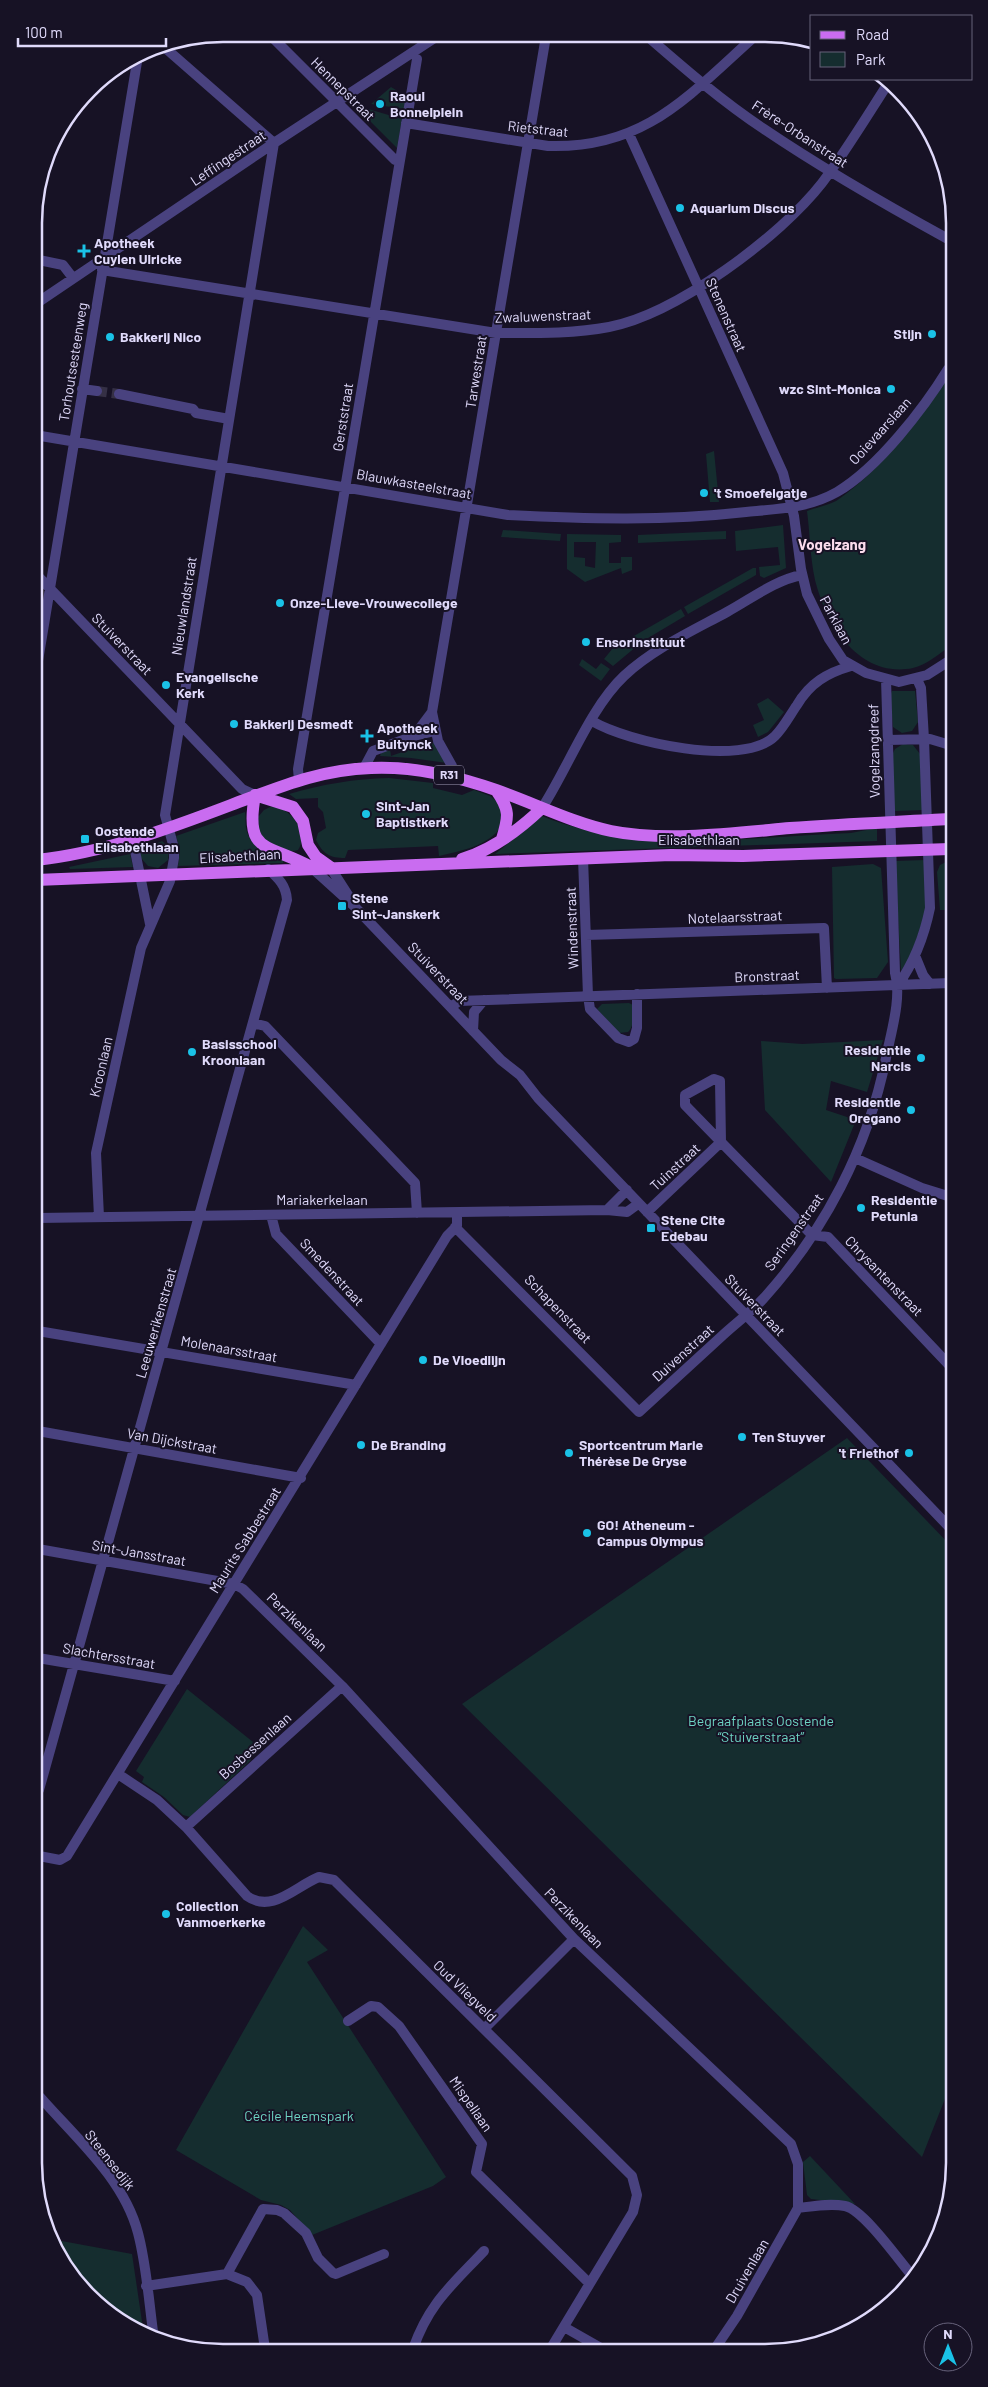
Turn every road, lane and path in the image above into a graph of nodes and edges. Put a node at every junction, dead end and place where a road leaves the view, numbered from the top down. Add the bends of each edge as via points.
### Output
1 (277, 42) edge
2 (422, 42) edge
3 (545, 42) edge
4 (655, 42) edge
5 (748, 42) edge
6 (169, 51) edge
7 (417, 59) dead end
8 (137, 65) edge
9 (702, 83) junction
10 (885, 88) edge
11 (337, 103) junction
12 (406, 123) junction
13 (629, 134) junction
14 (274, 143) junction
15 (528, 143) junction
16 (399, 161) junction
17 (831, 170) junction
18 (946, 238) edge
19 (104, 258) junction
20 (42, 261) edge
21 (102, 270) junction
22 (73, 278) junction
23 (698, 288) junction
24 (250, 294) junction
25 (42, 299) edge
26 (373, 313) junction
27 (496, 333) junction
28 (946, 372) edge
29 (82, 388) junction
30 (97, 391) tunnel mouth
31 (119, 394) tunnel mouth
32 (230, 419) junction
33 (42, 436) edge
34 (74, 441) junction
35 (222, 466) junction
36 (345, 486) junction
37 (468, 507) junction
38 (792, 508) junction
39 (802, 575) junction
40 (42, 580) edge
41 (49, 587) junction
42 (42, 633) edge
43 (946, 663) edge
44 (851, 666) junction
45 (918, 678) junction
46 (886, 679) junction
47 (432, 712) junction
48 (592, 721) junction
49 (179, 723) junction
50 (435, 731) junction
51 (414, 736) junction
52 (924, 739) junction
53 (888, 740) junction
54 (946, 744) edge
55 (364, 768) junction
56 (454, 776) junction
57 (299, 780) junction
58 (496, 790) junction
59 (255, 795) junction
60 (542, 808) junction
61 (946, 819) edge
62 (927, 820) junction
63 (889, 822) junction
64 (168, 827) junction
65 (502, 839) junction
66 (129, 840) junction
67 (928, 849) junction
68 (946, 849) edge
69 (890, 850) junction
70 (582, 858) junction
71 (42, 859) edge
72 (447, 864) junction
73 (330, 867) junction
74 (312, 868) junction
75 (268, 869) junction
76 (171, 874) junction
77 (138, 875) junction
78 (42, 880) edge
79 (354, 906) junction
80 (150, 924) junction
81 (586, 935) junction
82 (916, 958) junction
83 (946, 983) edge
84 (930, 984) junction
85 (898, 985) junction
86 (827, 988) junction
87 (637, 994) junction
88 (588, 996) junction
89 (484, 1000) junction
90 (451, 1008) junction
91 (254, 1023) junction
92 (473, 1031) junction
93 (721, 1142) junction
94 (855, 1158) junction
95 (627, 1190) junction
96 (946, 1195) edge
97 (638, 1204) junction
98 (607, 1210) junction
99 (647, 1212) junction
100 (417, 1213) junction
101 (457, 1213) junction
102 (271, 1215) junction
103 (200, 1216) junction
104 (99, 1217) junction
105 (42, 1218) edge
106 (455, 1227) junction
107 (812, 1235) junction
108 (745, 1315) junction
109 (42, 1332) edge
110 (381, 1344) junction
111 (162, 1352) junction
112 (946, 1362) edge
113 (356, 1385) junction
114 (639, 1412) joint
115 (42, 1433) edge
116 (135, 1448) junction
117 (301, 1478) junction
118 (946, 1524) edge
119 (42, 1550) edge
120 (103, 1560) junction
121 (234, 1584) junction
122 (42, 1659) edge
123 (74, 1664) junction
124 (175, 1681) junction
125 (342, 1686) junction
126 (42, 1769) edge
127 (118, 1774) junction
128 (186, 1827) junction
129 (42, 1857) edge
130 (574, 1939) junction
131 (348, 2021) dead end
132 (484, 2029) junction
133 (42, 2099) edge
134 (798, 2208) junction
135 (484, 2251) dead end
136 (384, 2254) dead end
137 (909, 2272) edge
138 (227, 2274) junction
139 (589, 2283) junction
140 (146, 2286) junction
141 (564, 2326) junction
142 (153, 2330) edge
143 (264, 2344) edge
144 (415, 2344) edge
145 (553, 2344) edge
146 (594, 2344) edge
147 (718, 2344) edge

1 - 11 street, Hennepstraat
2 - 11 street, Leffingestraat
3 - 15 street, Tarwestraat
4 - 9 street, Frère-Orbanstraat
5 - 9 street, Rietstraat
6 - 14 street
7 - 12 street, Gerststraat
8 - 19 street, Torhoutsesteenweg
9 - 13 street, Rietstraat via 660,118
9 - 17 street, Frère-Orbanstraat via 764,129
10 - 17 street, Zwaluwenstraat
11 - 14 street, Leffingestraat
11 - 16 street, Hennepstraat via 394,160
12 - 15 street, Rietstraat
12 - 16 street, Gerststraat
13 - 15 street, Rietstraat via 571,146
13 - 23 street, Stenenstraat
14 - 19 street, Leffingestraat
14 - 24 street, Nieuwlandstraat
15 - 27 street, Tarwestraat
16 - 26 street, Gerststraat
17 - 18 street, Frère-Orbanstraat
17 - 23 street, Zwaluwenstraat via 775,232
19 - 21 street, Torhoutsesteenweg
19 - 22 street, Leffingestraat
20 - 22 street via 63,265
21 - 24 street, Zwaluwenstraat
21 - 29 street, Torhoutsesteenweg
22 - 25 street, Leffingestraat
23 - 27 street, Zwaluwenstraat via 664,308 609,327
23 - 38 street, Stenenstraat via 783,474
24 - 26 street, Zwaluwenstraat
24 - 32 street, Nieuwlandstraat
26 - 27 street, Zwaluwenstraat
26 - 36 street, Gerststraat
27 - 37 street, Tarwestraat
28 - 38 street, Ooievaarslaan via 911,421 865,471 821,500
29 - 30 street
29 - 34 street, Torhoutsesteenweg
31 - 32 street
32 - 35 street, Nieuwlandstraat
33 - 34 street, Blauwkasteelstraat
34 - 35 street, Blauwkasteelstraat
34 - 41 street, Torhoutsesteenweg
35 - 36 street, Blauwkasteelstraat
35 - 49 street, Nieuwlandstraat
36 - 37 street, Blauwkasteelstraat
36 - 57 street, Gerststraat via 298,770
37 - 38 street, Blauwkasteelstraat via 508,515 571,518 712,516
37 - 47 street, Tarwestraat
38 - 39 street, Parklaan
39 - 44 street, Parklaan via 814,611 837,653
39 - 48 street via 782,581 641,662 609,693
40 - 41 street, Stuiverstraat
41 - 42 street, Torhoutsesteenweg
41 - 49 street, Stuiverstraat
43 - 45 street, Parklaan
44 - 46 street, Parklaan
44 - 48 street via 814,683 775,737 755,746 710,750 666,746 643,741
45 - 46 street, Parklaan via 899,682
45 - 52 street
46 - 53 street, Vogelzangdreef
47 - 50 street, Tarwestraat
47 - 51 street, Tarwestraat
48 - 60 street
49 - 59 street, Stuiverstraat via 242,789
49 - 64 street, Nieuwlandstraat via 165,815
50 - 51 street
50 - 56 street, Tarwestraat
51 - 55 street via 374,751
52 - 53 street
52 - 54 street
52 - 62 street
53 - 63 street, Vogelzangdreef
55 - 56 main road, Elisabethlaan / R31
55 - 57 main road, Elisabethlaan / R31 via 325,772
56 - 58 main road, Elisabethlaan / R31
57 - 59 main road, Elisabethlaan / R31
58 - 60 main road, Elisabethlaan / R31
58 - 65 main road via 506,804 508,818
59 - 64 main road, Elisabethlaan / R31
59 - 73 main road via 293,807 303,821 308,845 316,857
59 - 74 main road, Elisabethlaan via 251,828 259,843
60 - 63 main road, Elisabethlaan / R31 via 579,822 637,835 713,834
60 - 65 main road, Elisabethlaan
61 - 62 main road, Elisabethlaan / R31
62 - 63 main road, Elisabethlaan / R31
62 - 67 street, Seringenstraat
63 - 69 street, Seringenstraat
64 - 66 main road, Elisabethlaan / R31
64 - 76 street via 174,848
65 - 72 main road, Elisabethlaan via 486,850
66 - 71 main road, Elisabethlaan / R31 via 94,851
66 - 77 street via 135,851
67 - 68 main road, Elisabethlaan
67 - 69 main road, Elisabethlaan
67 - 82 street, Seringenstraat via 930,908
69 - 70 main road, Elisabethlaan
69 - 85 street, Seringenstraat via 894,972
70 - 72 main road, Elisabethlaan
70 - 81 street, Windenstraat
72 - 73 main road, Elisabethlaan
73 - 74 main road, Elisabethlaan
73 - 79 street, Stuiverstraat
74 - 75 main road, Elisabethlaan
74 - 79 street, Stuiverstraat
75 - 76 main road, Elisabethlaan
75 - 91 street, Leeuwerikenstraat via 281,881 287,900
76 - 77 main road, Elisabethlaan
76 - 80 street, Kroonlaan
77 - 78 main road, Elisabethlaan
77 - 80 street
79 - 90 street, Stuiverstraat
80 - 104 street, Kroonlaan via 141,948 96,1152
81 - 86 street, Notelaarsstraat via 824,928
81 - 88 street, Windenstraat
82 - 84 street via 922,975
82 - 85 street, Seringenstraat
83 - 84 street, Bronstraat
84 - 85 street, Bronstraat
85 - 86 street, Bronstraat
85 - 94 street, Seringenstraat via 882,1076
86 - 87 street, Bronstraat
87 - 88 street, Bronstraat
87 - 88 street via 636,1028 634,1039 629,1042 618,1038 590,1009
88 - 89 street, Bronstraat
89 - 90 street, Bronstraat via 459,1001
89 - 92 street via 474,1012
90 - 92 street, Stuiverstraat
91 - 100 street via 265,1026 415,1183
91 - 103 street, Leeuwerikenstraat
92 - 95 street, Stuiverstraat via 515,1079 538,1098
93 - 93 street via 720,1081 714,1079 685,1095 685,1106
93 - 99 street, Tuinstraat
93 - 107 street
94 - 96 street
94 - 107 street, Seringenstraat
95 - 97 street, Stuiverstraat
95 - 98 street
97 - 98 street, Mariakerkelaan via 627,1212
97 - 99 street, Stuiverstraat
98 - 101 street, Mariakerkelaan
99 - 108 street, Stuiverstraat
100 - 101 street, Mariakerkelaan
100 - 102 street, Mariakerkelaan
101 - 106 street, Maurits Sabbestraat
102 - 103 street, Mariakerkelaan
102 - 110 street, Smedenstraat via 276,1234
103 - 104 street, Mariakerkelaan
103 - 111 street, Leeuwerikenstraat
104 - 105 street, Mariakerkelaan
106 - 110 street, Maurits Sabbestraat
106 - 114 street, Schapenstraat
107 - 108 street, Seringenstraat via 762,1300
107 - 112 street, Chrysantenstraat via 828,1237
108 - 114 street, Duivenstraat
108 - 118 street, Stuiverstraat
109 - 111 street, Molenaarsstraat
110 - 113 street, Maurits Sabbestraat
111 - 113 street, Molenaarsstraat
111 - 116 street, Leeuwerikenstraat
113 - 117 street, Maurits Sabbestraat
115 - 116 street, Van Dijckstraat
116 - 117 street, Van Dijckstraat
116 - 120 street, Leeuwerikenstraat
117 - 121 street, Maurits Sabbestraat
119 - 120 street, Sint-Jansstraat
120 - 121 street, Sint-Jansstraat
120 - 123 street, Leeuwerikenstraat
121 - 124 street, Maurits Sabbestraat
121 - 125 street, Perzikenlaan via 243,1589
122 - 123 street, Slachtersstraat
123 - 124 street, Slachtersstraat
123 - 126 street, Leeuwerikenstraat
124 - 127 street, Maurits Sabbestraat
125 - 128 street, Bosbessenlaan
125 - 130 street, Perzikenlaan
127 - 128 street, Oud Vliegveld via 157,1800
127 - 129 street, Maurits Sabbestraat via 66,1856 60,1860
128 - 132 street, Oud Vliegveld via 254,1901 278,1900 319,1877 334,1880
130 - 132 street
130 - 134 street, Perzikenlaan via 791,2144 798,2164
131 - 139 street, Mispellaan via 371,2006 378,2006 399,2026 482,2144 476,2172
132 - 139 street, Oud Vliegveld via 632,2176 637,2195 633,2212
133 - 140 street, Steensedijk via 103,2168 123,2198 138,2232
134 - 137 street via 831,2204 847,2206 859,2214
134 - 147 street, Druivenlaan
135 - 144 street via 437,2300 425,2318
136 - 138 street via 333,2273 318,2258 306,2233 284,2213 263,2210
138 - 140 street
138 - 143 street via 247,2282 256,2295
139 - 141 street, Oud Vliegveld
140 - 142 street, Steensedijk
141 - 145 street, Oud Vliegveld
141 - 146 street

